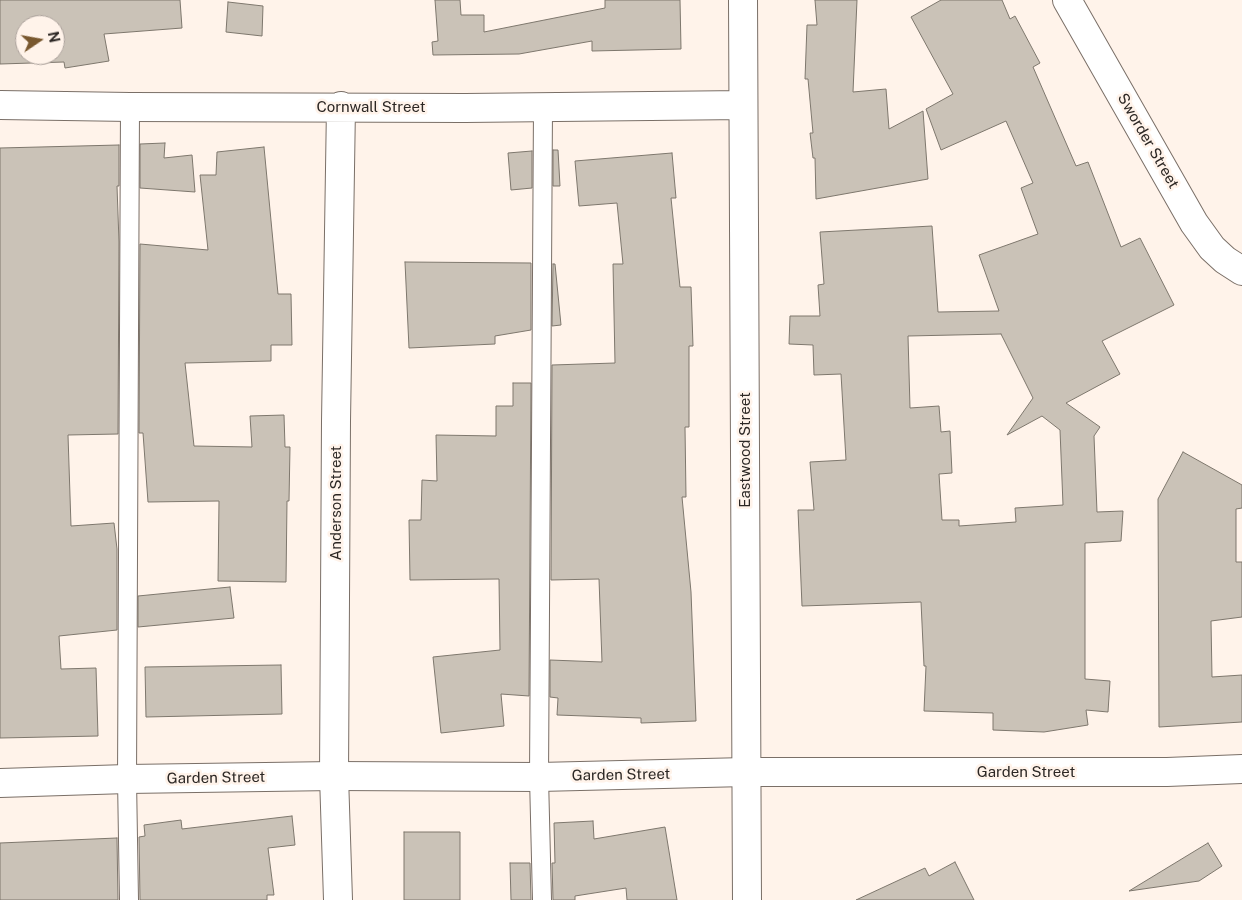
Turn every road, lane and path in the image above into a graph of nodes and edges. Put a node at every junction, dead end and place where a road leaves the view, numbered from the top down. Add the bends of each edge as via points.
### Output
1 (743, 0) edge
2 (1067, 0) edge
3 (0, 105) edge
4 (743, 105) junction
5 (341, 106) junction
6 (130, 107) junction
7 (543, 107) junction
8 (1242, 271) edge
9 (1242, 769) edge
10 (746, 772) junction
11 (334, 776) junction
12 (539, 776) junction
13 (127, 779) junction
14 (0, 783) edge
15 (129, 900) edge
16 (338, 900) edge
17 (542, 900) edge
18 (747, 900) edge

1 - 4 street, Eastwood Street
2 - 8 street, Sworder Street via 1194,223 1212,248
3 - 6 street, Cornwall Street
4 - 7 street, Cornwall Street
4 - 10 street, Eastwood Street
5 - 6 street, Cornwall Street
5 - 7 street, Cornwall Street
5 - 11 street, Anderson Street
6 - 13 lane
7 - 12 lane
9 - 10 street, Garden Street via 1167,772
10 - 12 street, Garden Street
10 - 18 street, Eastwood Street
11 - 12 street, Garden Street
11 - 13 street, Garden Street
11 - 16 street, Anderson Street
12 - 17 lane
13 - 14 street, Garden Street
13 - 15 lane

